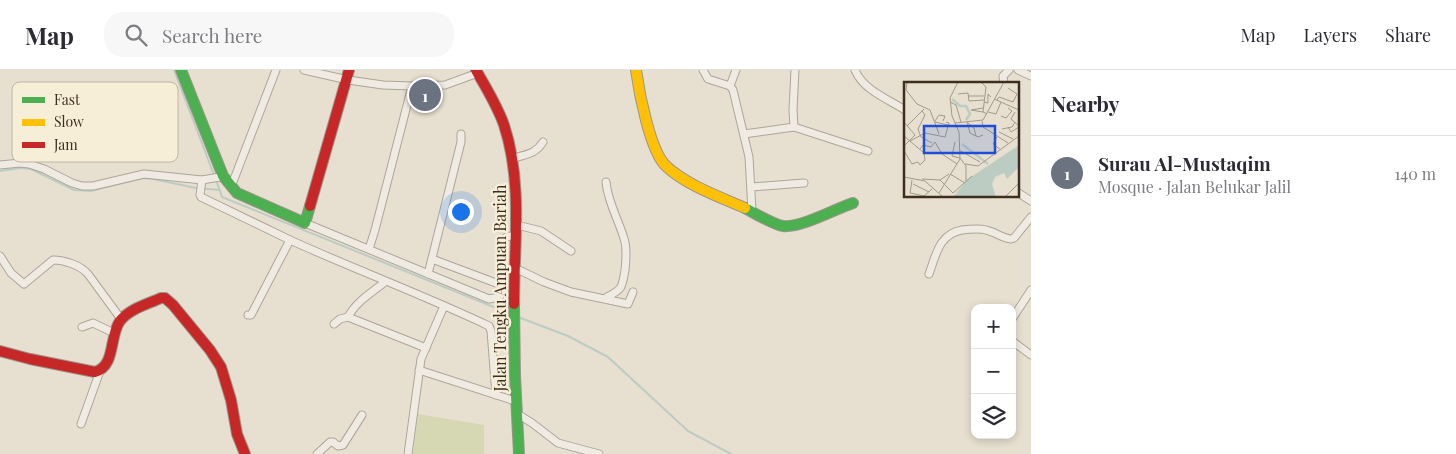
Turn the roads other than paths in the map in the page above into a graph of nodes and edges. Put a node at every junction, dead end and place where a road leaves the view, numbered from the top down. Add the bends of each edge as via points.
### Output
1 (181, 70) edge
2 (276, 70) edge
3 (304, 70) edge
4 (636, 70) edge
5 (703, 70) edge
6 (736, 70) edge
7 (795, 70) edge
8 (855, 70) edge
9 (1009, 70) edge
10 (1018, 70) edge
11 (477, 71) edge
12 (348, 75) edge
13 (1031, 76) edge
14 (1004, 82) edge
15 (412, 86) junction
16 (730, 86) junction
17 (904, 109) edge
18 (794, 127) junction
19 (462, 134) dead end
20 (744, 134) junction
21 (542, 142) dead end
22 (868, 151) dead end
23 (512, 159) junction
24 (0, 165) edge
25 (218, 177) junction
26 (202, 181) junction
27 (606, 182) dead end
28 (804, 183) dead end
29 (232, 187) junction
30 (752, 187) junction
31 (1018, 193) edge
32 (1031, 201) edge
33 (853, 203) dead end
34 (752, 211) junction
35 (1031, 217) edge
36 (305, 223) junction
37 (516, 225) junction
38 (516, 236) junction
39 (290, 240) junction
40 (369, 249) junction
41 (571, 252) dead end
42 (0, 256) edge
43 (432, 259) junction
44 (515, 268) junction
45 (428, 274) junction
46 (929, 274) dead end
47 (386, 282) junction
48 (501, 283) junction
49 (1031, 290) edge
50 (633, 292) dead end
51 (606, 299) junction
52 (444, 306) junction
53 (1016, 312) edge
54 (248, 316) dead end
55 (348, 317) junction
56 (121, 319) junction
57 (334, 324) dead end
58 (82, 327) dead end
59 (114, 333) junction
60 (1016, 344) edge
61 (426, 348) junction
62 (0, 351) edge
63 (1031, 355) edge
64 (419, 370) junction
65 (100, 371) junction
66 (496, 395) junction
67 (515, 401) junction
68 (516, 413) junction
69 (362, 415) dead end
70 (81, 424) dead end
71 (246, 454) edge
72 (317, 454) edge
73 (408, 454) edge
74 (519, 454) edge
75 (599, 454) edge

1 - 25 street
2 - 29 street
3 - 12 street
4 - 34 street via 644,112 665,165 687,181
5 - 16 street via 708,79
6 - 16 street
7 - 18 street
8 - 17 street via 864,84
9 - 14 street via 1003,76
10 - 13 street
11 - 15 street via 445,85
11 - 23 street, Jalan Tengku Ampuan Bariah via 502,120
12 - 15 street via 383,85
12 - 36 street
15 - 40 street
16 - 20 street
18 - 20 street
18 - 22 street
19 - 43 street
20 - 30 street
21 - 23 street via 533,153
23 - 37 street, Jalan Tengku Ampuan Bariah
24 - 26 street via 29,164 82,186 144,174
25 - 26 street
25 - 29 street
26 - 39 street via 201,197
27 - 51 street via 627,258 621,288
28 - 30 street
29 - 36 street via 244,198
30 - 34 street
31 - 32 street
33 - 34 street via 794,226 777,224
35 - 46 street via 1012,239 980,229 959,231 948,236 940,244
36 - 40 street
37 - 38 street, Jalan Tengku Ampuan Bariah
37 - 41 street via 541,231
38 - 44 street, Jalan Tengku Ampuan Bariah
38 - 48 street via 508,236 502,242
39 - 47 street
39 - 54 street
40 - 45 street
42 - 56 street via 11,273 24,284 53,260 81,267
43 - 45 street
43 - 48 street
44 - 51 street via 565,290
44 - 67 street, Jalan Tengku Ampuan Bariah
45 - 48 street via 489,299 499,297
47 - 52 street
47 - 55 street via 351,310
49 - 53 street
50 - 51 street via 628,304
52 - 61 street
52 - 66 street via 489,326
55 - 57 street
55 - 61 street
56 - 59 street
56 - 71 street via 161,298 173,305 221,367 232,400 237,434
58 - 59 street via 93,323
59 - 65 street via 106,365
60 - 63 street
61 - 64 street
62 - 65 street via 60,366
64 - 66 street
64 - 73 street
65 - 70 street
66 - 67 street
67 - 68 street, Jalan Tengku Ampuan Bariah
68 - 74 street, Jalan Tengku Ampuan Bariah
68 - 75 street via 558,443
69 - 72 street via 343,445 330,442

